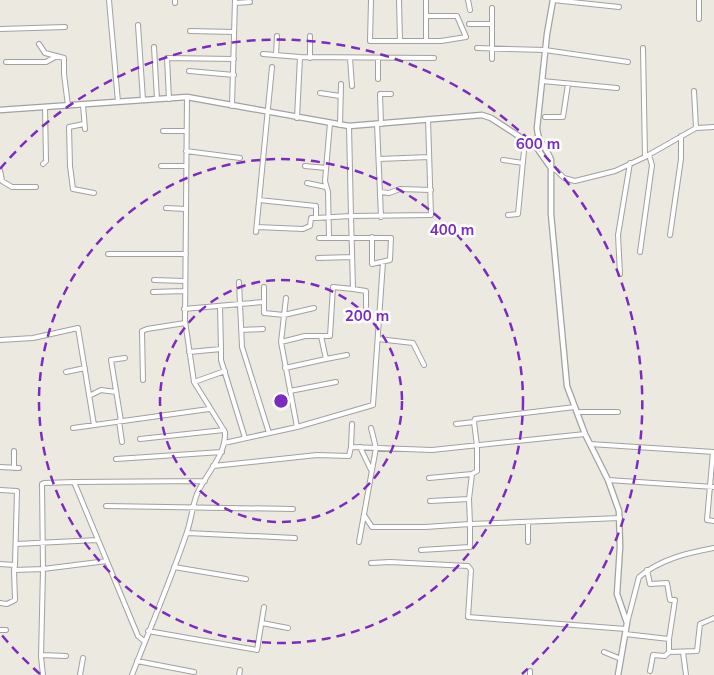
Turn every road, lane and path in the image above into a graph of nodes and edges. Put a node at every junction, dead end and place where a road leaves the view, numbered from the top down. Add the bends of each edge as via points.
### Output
1 (109, 0) edge
2 (371, 0) edge
3 (399, 0) edge
4 (426, 0) edge
5 (468, 0) edge
6 (553, 0) edge
7 (699, 0) edge
8 (235, 2) edge
9 (250, 2) dead end
10 (619, 7) dead end
11 (492, 8) dead end
12 (470, 10) dead end
13 (426, 16) junction
14 (699, 19) dead end
15 (469, 24) dead end
16 (492, 24) junction
17 (138, 25) dead end
18 (65, 27) dead end
19 (0, 28) edge
20 (190, 31) dead end
21 (234, 32) junction
22 (276, 36) dead end
23 (310, 36) dead end
24 (400, 41) junction
25 (426, 41) junction
26 (39, 44) dead end
27 (154, 47) dead end
28 (477, 48) dead end
29 (643, 48) dead end
30 (492, 49) junction
31 (545, 50) junction
32 (263, 54) dead end
33 (276, 55) junction
34 (57, 56) junction
35 (300, 57) junction
36 (310, 58) junction
37 (350, 58) junction
38 (378, 58) junction
39 (434, 58) dead end
40 (234, 59) junction
41 (492, 59) dead end
42 (6, 62) dead end
43 (628, 62) dead end
44 (272, 67) dead end
45 (189, 71) dead end
46 (234, 74) junction
47 (378, 79) dead end
48 (542, 81) junction
49 (341, 84) dead end
50 (568, 84) junction
51 (352, 86) dead end
52 (617, 88) dead end
53 (694, 92) dead end
54 (320, 93) dead end
55 (391, 94) dead end
56 (340, 96) junction
57 (187, 97) junction
58 (168, 98) junction
59 (143, 100) junction
60 (157, 100) junction
61 (118, 102) junction
62 (83, 105) junction
63 (68, 106) junction
64 (232, 106) junction
65 (45, 108) junction
66 (0, 110) edge
67 (267, 112) junction
68 (545, 117) dead end
69 (297, 118) junction
70 (428, 119) junction
71 (330, 123) junction
72 (84, 124) junction
73 (379, 124) junction
74 (340, 125) junction
75 (349, 126) junction
76 (714, 127) edge
77 (696, 128) junction
78 (85, 129) dead end
79 (163, 131) dead end
80 (186, 131) junction
81 (681, 136) junction
82 (525, 140) junction
83 (186, 151) junction
84 (647, 156) junction
85 (430, 157) junction
86 (240, 158) dead end
87 (379, 159) junction
88 (503, 160) dead end
89 (523, 163) junction
90 (43, 164) dead end
91 (630, 164) junction
92 (161, 166) dead end
93 (186, 166) junction
94 (305, 166) dead end
95 (326, 168) junction
96 (552, 169) junction
97 (0, 170) edge
98 (307, 184) dead end
99 (36, 187) dead end
100 (326, 187) junction
101 (431, 190) junction
102 (380, 192) junction
103 (94, 193) dead end
104 (259, 200) junction
105 (166, 208) dead end
106 (186, 209) junction
107 (508, 215) dead end
108 (351, 216) junction
109 (381, 217) junction
110 (316, 218) junction
111 (329, 218) junction
112 (257, 227) junction
113 (256, 232) dead end
114 (670, 235) dead end
115 (329, 237) junction
116 (352, 237) junction
117 (372, 237) junction
118 (320, 238) dead end
119 (640, 252) dead end
120 (108, 254) dead end
121 (186, 254) junction
122 (318, 258) dead end
123 (352, 258) junction
124 (384, 262) junction
125 (620, 274) dead end
126 (154, 280) dead end
127 (184, 281) junction
128 (239, 282) dead end
129 (264, 287) dead end
130 (352, 289) junction
131 (184, 291) junction
132 (153, 292) dead end
133 (286, 298) dead end
134 (264, 302) junction
135 (240, 304) junction
136 (220, 306) junction
137 (366, 307) dead end
138 (314, 308) dead end
139 (184, 309) junction
140 (284, 314) junction
141 (185, 323) junction
142 (263, 329) dead end
143 (241, 330) junction
144 (321, 336) junction
145 (378, 339) junction
146 (0, 340) edge
147 (281, 342) junction
148 (221, 349) junction
149 (189, 352) junction
150 (347, 355) dead end
151 (125, 358) dead end
152 (326, 360) junction
153 (424, 365) dead end
154 (84, 368) junction
155 (285, 368) junction
156 (225, 371) junction
157 (66, 372) dead end
158 (143, 380) dead end
159 (194, 382) junction
160 (336, 382) dead end
161 (290, 391) junction
162 (116, 392) junction
163 (89, 396) junction
164 (210, 409) junction
165 (576, 410) junction
166 (618, 412) dead end
167 (120, 421) junction
168 (474, 422) junction
169 (352, 424) dead end
170 (456, 424) dead end
171 (94, 425) junction
172 (297, 427) junction
173 (73, 428) dead end
174 (371, 428) dead end
175 (224, 430) junction
176 (269, 433) junction
177 (585, 434) junction
178 (245, 438) junction
179 (140, 439) dead end
180 (122, 442) dead end
181 (224, 443) junction
182 (590, 444) junction
183 (476, 446) junction
184 (351, 447) junction
185 (360, 447) junction
186 (376, 448) junction
187 (14, 451) dead end
188 (222, 452) junction
189 (714, 452) edge
190 (116, 460) dead end
191 (214, 466) junction
192 (0, 467) edge
193 (14, 468) junction
194 (19, 468) dead end
195 (372, 472) junction
196 (472, 474) junction
197 (429, 478) dead end
198 (608, 480) junction
199 (205, 481) junction
200 (74, 482) junction
201 (712, 487) edge
202 (0, 490) edge
203 (469, 499) junction
204 (430, 501) dead end
205 (106, 506) dead end
206 (193, 506) junction
207 (293, 509) dead end
208 (364, 515) junction
209 (620, 518) junction
210 (714, 521) edge
211 (528, 522) junction
212 (470, 524) junction
213 (187, 533) junction
214 (295, 538) dead end
215 (97, 540) junction
216 (42, 542) junction
217 (359, 542) dead end
218 (528, 542) dead end
219 (16, 544) junction
220 (714, 548) edge
221 (421, 550) dead end
222 (107, 561) junction
223 (372, 563) dead end
224 (0, 564) edge
225 (174, 567) junction
226 (14, 568) junction
227 (43, 569) junction
228 (647, 570) junction
229 (246, 580) dead end
230 (0, 603) edge
231 (264, 607) dead end
232 (714, 618) edge
233 (262, 623) junction
234 (626, 626) junction
235 (288, 628) dead end
236 (0, 630) edge
237 (6, 630) dead end
238 (148, 631) junction
239 (625, 634) junction
240 (669, 639) junction
241 (144, 642) junction
242 (604, 652) dead end
243 (669, 652) junction
244 (683, 652) junction
245 (41, 655) junction
246 (66, 656) dead end
247 (83, 658) dead end
248 (621, 659) junction
249 (137, 661) junction
250 (650, 671) dead end
251 (194, 672) dead end
252 (43, 675) edge
253 (80, 675) edge
254 (132, 675) edge
255 (618, 675) edge
256 (686, 675) edge

1 - 61 street
2 - 24 street via 370,41
3 - 24 street
4 - 13 street
5 - 12 street
6 - 10 street
6 - 31 street
7 - 14 street
8 - 9 street
8 - 21 street
11 - 16 street
13 - 25 street
13 - 25 street via 457,16 466,37
15 - 16 street
16 - 30 street
17 - 59 street
18 - 19 street
20 - 21 street
21 - 40 street
22 - 33 street
23 - 36 street
24 - 25 street
26 - 34 street via 45,53
27 - 60 street
28 - 30 street
29 - 84 street
30 - 31 street
30 - 41 street
31 - 43 street
31 - 48 street
32 - 33 street
33 - 35 street
34 - 42 street via 46,62
34 - 63 street via 64,58
35 - 36 street
35 - 69 street
36 - 37 street
37 - 38 street
37 - 51 street
38 - 39 street
38 - 47 street
40 - 46 street
40 - 58 street via 167,58
44 - 67 street
45 - 46 street
46 - 64 street
48 - 50 street
48 - 96 street via 538,139 548,152
49 - 56 street
50 - 52 street
50 - 68 street via 563,117
53 - 77 street
54 - 56 street
55 - 73 street via 380,94
56 - 74 street
57 - 58 street
57 - 64 street
57 - 80 street
58 - 60 street
59 - 60 street
59 - 61 street
61 - 62 street
62 - 63 street
62 - 72 street
63 - 65 street
64 - 67 street
65 - 66 street
65 - 90 street via 46,161
67 - 69 street
67 - 104 street
69 - 71 street
70 - 73 street
70 - 82 street via 482,115
70 - 85 street
71 - 74 street
71 - 95 street
72 - 78 street
72 - 103 street via 69,127 73,189
73 - 75 street
73 - 87 street
74 - 75 street
75 - 108 street
76 - 77 street
77 - 81 street
79 - 80 street
80 - 83 street
81 - 84 street
81 - 114 street via 681,159
82 - 89 street
82 - 96 street via 537,148
83 - 86 street
83 - 93 street
84 - 91 street
84 - 119 street via 652,165
85 - 87 street
85 - 101 street
87 - 102 street
88 - 89 street
89 - 107 street via 518,214
91 - 96 street via 576,181 564,178
91 - 125 street via 618,235
92 - 93 street
93 - 106 street
94 - 95 street
95 - 100 street
96 - 165 street via 551,214 567,386
97 - 99 street via 2,181 12,187
98 - 100 street
100 - 111 street
101 - 102 street
101 - 109 street via 432,216
102 - 109 street
104 - 110 street via 316,206
104 - 112 street
105 - 106 street
106 - 121 street
108 - 109 street
108 - 111 street
108 - 116 street
110 - 111 street
110 - 112 street via 311,218 310,226 303,229
111 - 115 street
112 - 113 street
115 - 116 street
115 - 118 street
116 - 117 street
116 - 123 street
117 - 124 street via 372,264
117 - 124 street via 391,238 390,260
120 - 121 street
121 - 127 street
122 - 123 street
123 - 130 street
124 - 145 street
126 - 127 street
127 - 131 street
128 - 135 street
129 - 134 street
130 - 137 street via 366,291
130 - 144 street via 333,287 330,336
131 - 132 street
131 - 139 street
133 - 140 street
134 - 135 street
134 - 140 street via 264,313
135 - 136 street
135 - 143 street
136 - 139 street
136 - 148 street
138 - 140 street
139 - 141 street
140 - 147 street
141 - 149 street
141 - 158 street via 142,331
142 - 143 street
143 - 176 street via 242,347
144 - 147 street
144 - 152 street
145 - 153 street via 413,343
145 - 172 street via 373,405
146 - 154 street via 33,338 78,328
147 - 155 street
148 - 149 street
148 - 156 street
149 - 159 street
150 - 152 street
151 - 162 street via 111,360
152 - 155 street
154 - 157 street
154 - 163 street
155 - 161 street
156 - 159 street
156 - 178 street
159 - 164 street
160 - 161 street
161 - 172 street
162 - 163 street via 101,390
162 - 167 street
163 - 171 street
164 - 167 street
164 - 175 street
165 - 166 street
165 - 168 street via 493,416 475,419
165 - 177 street
167 - 171 street
167 - 180 street
168 - 170 street
168 - 183 street
169 - 184 street
171 - 173 street
172 - 176 street
174 - 186 street
175 - 179 street
175 - 181 street
176 - 178 street
177 - 182 street
177 - 183 street
178 - 181 street
181 - 188 street
182 - 189 street
182 - 198 street
183 - 186 street via 432,450
183 - 196 street via 478,468
184 - 185 street
184 - 191 street via 349,456 317,455
185 - 186 street
185 - 195 street
186 - 195 street
187 - 193 street
188 - 190 street
188 - 191 street
189 - 201 street
191 - 199 street
192 - 193 street
193 - 194 street
195 - 208 street
196 - 197 street
196 - 203 street
198 - 201 street
198 - 209 street
199 - 200 street
199 - 206 street
200 - 215 street
200 - 216 street via 42,484
201 - 210 street via 707,520
202 - 219 street via 17,491
203 - 204 street
203 - 212 street
205 - 206 street
206 - 207 street
206 - 213 street
208 - 212 street via 372,527
208 - 217 street
209 - 211 street
209 - 234 street via 617,594
211 - 212 street
211 - 218 street
212 - 221 street via 470,547
213 - 214 street
213 - 225 street
215 - 216 street
215 - 222 street
216 - 219 street
216 - 227 street
219 - 226 street
220 - 228 street via 686,553
222 - 227 street
222 - 241 street via 138,636
223 - 234 street via 468,566 471,570 468,617
224 - 226 street
225 - 229 street
225 - 238 street
226 - 227 street
226 - 230 street via 15,601
227 - 245 street
228 - 234 street via 639,577
228 - 240 street via 650,584 667,582 670,600 675,600
231 - 233 street
232 - 244 street via 700,624 697,651
233 - 235 street
233 - 238 street via 257,650
234 - 239 street
236 - 237 street
238 - 241 street
239 - 240 street
239 - 248 street
240 - 243 street
241 - 249 street
242 - 248 street
243 - 244 street
243 - 250 street via 665,656 653,655
244 - 256 street
245 - 246 street
245 - 252 street
247 - 253 street
248 - 255 street
249 - 251 street
249 - 254 street

